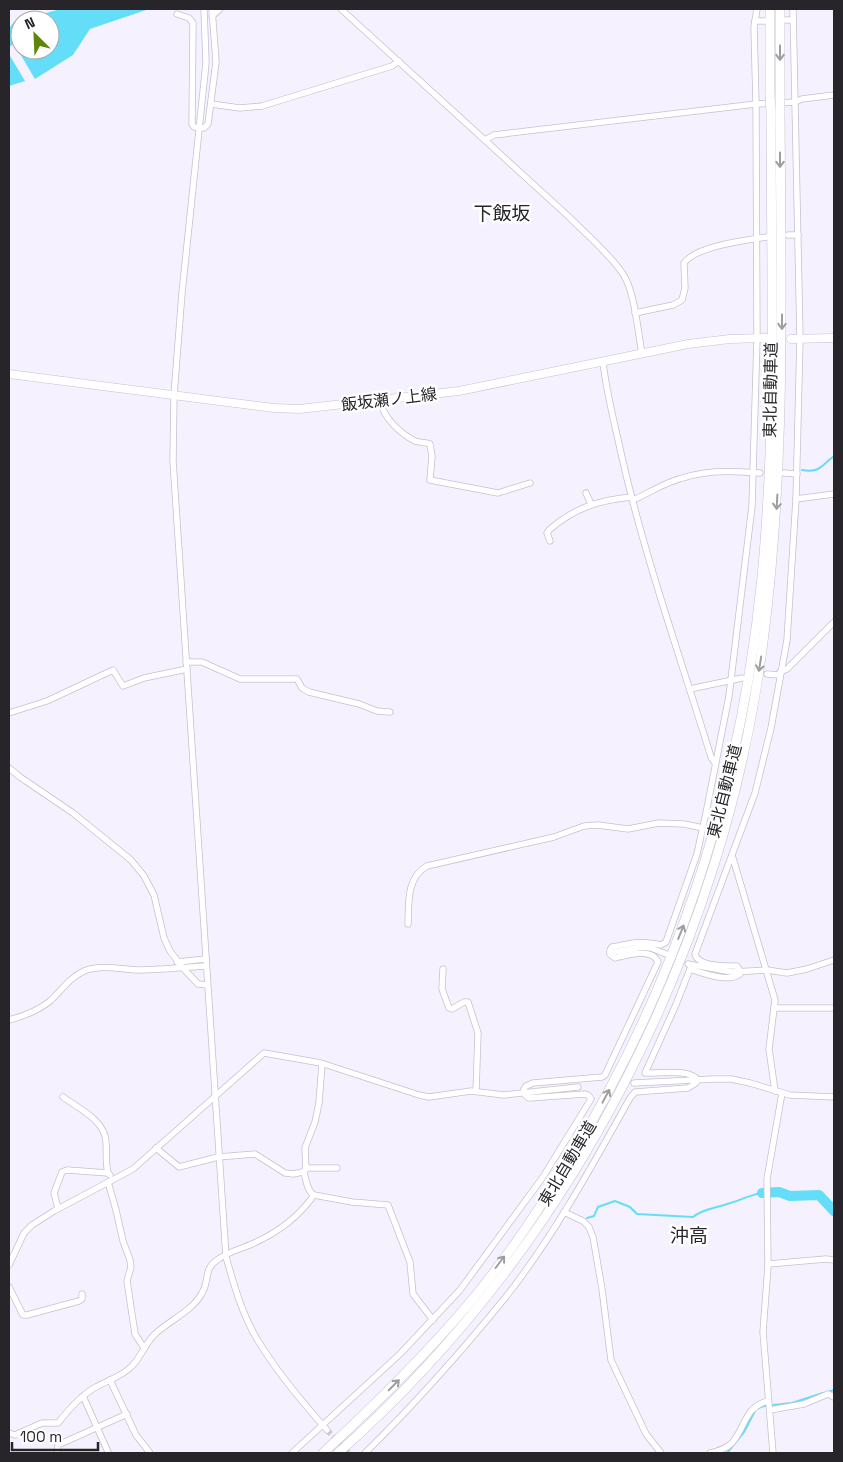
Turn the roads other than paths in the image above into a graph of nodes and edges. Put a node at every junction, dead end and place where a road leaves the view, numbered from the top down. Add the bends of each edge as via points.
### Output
1 (204, 9) edge
2 (220, 9) edge
3 (341, 9) edge
4 (757, 9) edge
5 (770, 9) edge
6 (780, 9) edge
7 (793, 9) edge
8 (212, 12) edge
9 (177, 14) dead end
10 (786, 20) dead end
11 (793, 20) junction
12 (755, 21) junction
13 (765, 21) dead end
14 (399, 61) junction
15 (834, 95) edge
16 (795, 102) junction
17 (211, 104) junction
18 (756, 104) junction
19 (200, 128) junction
20 (485, 140) junction
21 (788, 235) dead end
22 (798, 235) junction
23 (767, 237) dead end
24 (756, 239) junction
25 (635, 313) junction
26 (757, 338) junction
27 (766, 338) dead end
28 (834, 338) edge
29 (791, 339) dead end
30 (800, 339) junction
31 (642, 354) junction
32 (603, 362) junction
33 (9, 374) edge
34 (174, 395) junction
35 (381, 401) junction
36 (757, 472) junction
37 (784, 473) dead end
38 (797, 474) junction
39 (530, 483) dead end
40 (586, 493) dead end
41 (834, 494) edge
42 (632, 498) junction
43 (796, 498) junction
44 (591, 504) junction
45 (550, 541) dead end
46 (834, 622) edge
47 (186, 665) junction
48 (767, 674) dead end
49 (779, 674) junction
50 (742, 678) dead end
51 (731, 680) junction
52 (690, 689) junction
53 (390, 712) dead end
54 (9, 713) edge
55 (715, 763) junction
56 (9, 768) edge
57 (703, 828) junction
58 (732, 854) junction
59 (408, 924) dead end
60 (610, 953) junction
61 (666, 954) dead end
62 (206, 959) junction
63 (834, 960) edge
64 (178, 962) junction
65 (688, 964) dead end
66 (206, 966) junction
67 (182, 967) junction
68 (443, 970) dead end
69 (767, 970) junction
70 (740, 971) junction
71 (207, 985) junction
72 (774, 1008) junction
73 (834, 1008) edge
74 (9, 1020) edge
75 (322, 1064) junction
76 (698, 1080) junction
77 (634, 1083) dead end
78 (578, 1087) dead end
79 (476, 1091) junction
80 (775, 1091) junction
81 (524, 1092) junction
82 (782, 1093) junction
83 (834, 1096) edge
84 (63, 1097) dead end
85 (214, 1098) junction
86 (156, 1148) junction
87 (218, 1157) junction
88 (337, 1168) dead end
89 (305, 1170) junction
90 (108, 1173) junction
91 (110, 1181) junction
92 (314, 1195) junction
93 (58, 1208) junction
94 (564, 1212) junction
95 (226, 1255) junction
96 (834, 1260) edge
97 (768, 1264) junction
98 (9, 1265) edge
99 (9, 1287) edge
100 (82, 1294) dead end
101 (433, 1320) junction
102 (144, 1348) junction
103 (110, 1380) junction
104 (83, 1396) junction
105 (834, 1397) edge
106 (769, 1405) junction
107 (127, 1414) junction
108 (360, 1419) junction
109 (98, 1427) junction
110 (325, 1428) junction
111 (9, 1433) edge
112 (108, 1452) dead end
113 (58, 1453) edge
114 (150, 1453) edge
115 (292, 1453) edge
116 (318, 1453) edge
117 (322, 1453) edge
118 (338, 1453) edge
119 (365, 1453) edge
120 (661, 1453) edge
121 (710, 1453) edge
122 (774, 1453) edge

1 - 19 street via 206,64
2 - 8 street
3 - 14 street
4 - 12 street
108 -> 5 highway, 東北自動車道, bridge via 474,1297 553,1187 601,1106 637,1036 683,929 720,813 745,696 762,578 771,377
6 -> 118 highway, 東北自動車道, bridge via 781,410 772,567 749,730 712,874 678,967 646,1040 609,1111 560,1191 482,1302 411,1383
7 - 11 street
8 - 17 street via 216,62
9 - 19 street via 193,23 192,124
10 - 11 street
11 - 16 street
12 - 13 street
12 - 18 street
14 - 17 street via 392,66 262,106 240,108
14 - 20 street
15 - 16 street via 802,98
16 - 18 street
16 - 22 street
17 - 19 street via 208,124
18 - 20 street via 494,135
18 - 24 street
19 - 34 street
20 - 25 street via 600,247 623,274
21 - 22 street
22 - 30 street
23 - 24 street
24 - 25 street via 715,246 688,258 684,263 682,300
24 - 26 street
25 - 31 street
26 - 27 main road, 飯坂瀬ノ上線
26 - 31 main road, 飯坂瀬ノ上線 via 703,342
26 - 36 street
28 - 30 main road
29 - 30 main road
30 - 38 street
31 - 32 main road, 飯坂瀬ノ上線
32 - 35 main road, 飯坂瀬ノ上線 via 464,390
32 - 42 street
33 - 34 main road, 飯坂瀬ノ上線
34 - 35 main road, 飯坂瀬ノ上線 via 299,409
34 - 47 street via 173,461
35 - 39 street via 388,420 413,440 430,444 430,480 498,493
36 - 42 street via 695,474
36 - 51 street
37 - 38 street
38 - 43 street
40 - 44 street
41 - 43 street
42 - 44 street
42 - 52 street
43 - 49 street via 786,640
44 - 45 street via 549,530
46 - 49 street
47 - 53 street via 202,662 244,680 297,679 309,692
47 - 54 street via 123,686 113,670 47,701
47 - 62 street
48 - 49 street
49 - 58 street via 755,793
50 - 51 street
51 - 52 street
51 - 55 street
52 - 55 street
55 - 57 street
56 - 64 street via 73,813 131,860 152,892 165,941
57 - 59 street via 659,823 628,829 584,826 554,838 427,866 416,875 410,887
57 - 60 street via 666,942 661,945 637,942 612,947
58 - 69 street
58 - 70 street via 694,954 700,961 737,966
60 - 61 street via 642,947
60 - 81 street via 615,958 646,954 658,962 605,1075 533,1083 526,1086
62 - 64 street
62 - 66 street
63 - 69 street via 794,972
64 - 67 street
65 - 70 street
66 - 67 street
66 - 71 street
67 - 71 street via 198,984
67 - 74 street via 139,970 104,967 85,971 69,980 41,1008
68 - 79 street via 442,989 449,1008 468,1002 478,1032
69 - 70 street
69 - 72 street
70 - 76 street via 736,977 727,977 690,969 645,1073 684,1073
71 - 85 street
72 - 73 street
72 - 80 street via 769,1049
75 - 79 street via 429,1097
75 - 85 street via 264,1053
75 - 89 street via 317,1112 306,1146
76 - 77 street
76 - 80 street via 731,1079
76 - 94 street via 688,1088 635,1092
78 - 81 street
79 - 81 street via 504,1095
80 - 82 street
81 - 101 street via 529,1098 585,1094 591,1099 544,1177 472,1275
82 - 83 street
82 - 97 street via 767,1179
84 - 90 street via 95,1118 106,1141
85 - 86 street
85 - 87 street
86 - 87 street via 179,1167
86 - 91 street
87 - 89 street via 255,1154 285,1173
87 - 95 street
88 - 89 street
89 - 92 street via 310,1193
90 - 91 street
90 - 93 street via 62,1172 54,1193
91 - 93 street
91 - 102 street via 130,1260 127,1281 135,1334
92 - 95 street via 276,1232
92 - 101 street via 388,1205 410,1262 413,1294
93 - 98 street via 28,1228
94 - 119 street via 505,1298 421,1396
94 - 120 street via 583,1221 589,1228 602,1289 611,1360 646,1434
95 - 102 street via 210,1267 196,1302 158,1331
95 - 110 street via 243,1310 256,1338 278,1371
96 - 97 street
97 - 106 street via 763,1332
99 - 100 street via 23,1315 79,1301
101 - 110 street
102 - 103 street via 131,1367
103 - 104 street
103 - 107 street
104 - 109 street
104 - 111 street via 58,1423 42,1423 15,1435
105 - 106 street via 828,1394 804,1404
106 - 121 street via 758,1404 732,1442 724,1449
106 - 122 street
107 - 109 street
107 - 114 street via 136,1435
108 - 116 highway
108 - 117 highway, 東北自動車道
109 - 112 street
109 - 113 street via 58,1445
110 - 115 street

